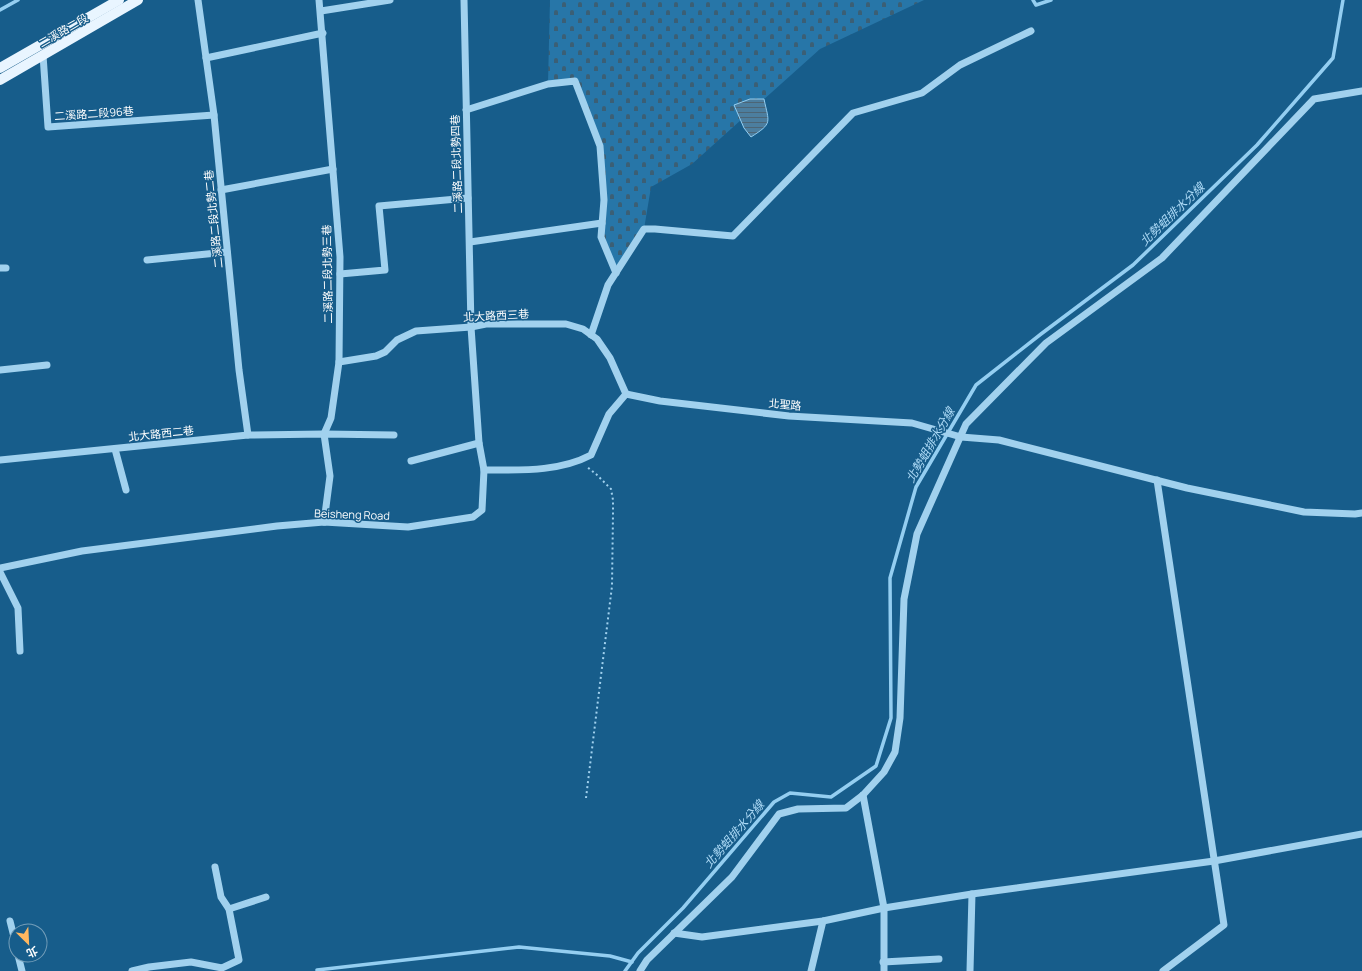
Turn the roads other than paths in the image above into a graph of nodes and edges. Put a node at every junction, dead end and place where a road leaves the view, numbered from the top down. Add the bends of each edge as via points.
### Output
1 (120, 0) edge
2 (138, 0) edge
3 (198, 0) edge
4 (319, 0) edge
5 (390, 0) edge
6 (464, 0) edge
7 (321, 11) junction
8 (1031, 31) dead end
9 (323, 33) junction
10 (43, 55) junction
11 (206, 58) junction
12 (0, 68) edge
13 (0, 80) edge
14 (1362, 91) edge
15 (466, 110) junction
16 (214, 115) junction
17 (334, 169) junction
18 (221, 190) junction
19 (468, 198) junction
20 (602, 223) junction
21 (470, 242) junction
22 (227, 252) junction
23 (147, 260) dead end
24 (616, 273) junction
25 (340, 274) junction
26 (471, 327) junction
27 (591, 335) junction
28 (339, 362) junction
29 (48, 365) dead end
30 (0, 370) edge
31 (626, 394) junction
32 (324, 434) junction
33 (248, 435) junction
34 (394, 435) dead end
35 (957, 436) junction
36 (479, 443) junction
37 (115, 449) junction
38 (0, 460) edge
39 (411, 461) dead end
40 (484, 470) junction
41 (1157, 480) junction
42 (126, 490) dead end
43 (1362, 513) edge
44 (324, 522) junction
45 (0, 568) edge
46 (0, 572) edge
47 (20, 651) dead end
48 (863, 795) junction
49 (1362, 834) edge
50 (1214, 861) junction
51 (215, 867) dead end
52 (972, 894) junction
53 (266, 897) dead end
54 (884, 908) junction
55 (229, 909) junction
56 (823, 920) junction
57 (674, 933) junction
58 (939, 959) dead end
59 (883, 962) junction
60 (132, 971) edge
61 (640, 971) edge
62 (811, 971) edge
63 (884, 971) edge
64 (970, 971) edge
65 (1163, 971) edge

1 - 12 main road, 二溪路二段
2 - 10 main road, 二溪路二段
3 - 11 street, 二溪路二段北勢二巷
4 - 7 street, 二溪路二段北勢三巷
5 - 7 street
6 - 15 street, 二溪路二段北勢四巷
7 - 9 street, 二溪路二段北勢三巷
8 - 24 street via 960,65 922,93 853,113 733,236 644,229
9 - 11 street
9 - 17 street, 二溪路二段北勢三巷
10 - 13 main road, 二溪路二段
10 - 16 street, 二溪路二段96巷 via 48,127
11 - 16 street, 二溪路二段北勢二巷
14 - 35 street via 1314,98 1162,258 1046,343
15 - 19 street, 二溪路二段北勢四巷
15 - 20 street via 548,84 575,81 600,146 604,200
16 - 18 street, 二溪路二段北勢二巷
17 - 18 street
17 - 25 street, 二溪路二段北勢三巷
18 - 22 street, 二溪路二段北勢二巷
19 - 21 street, 二溪路二段北勢四巷
19 - 25 street via 379,206 385,270
20 - 21 street
20 - 24 street via 601,237
21 - 26 street, 二溪路二段北勢四巷
22 - 23 street
22 - 33 street, 二溪路二段北勢二巷
24 - 27 street via 608,284
25 - 28 street, 二溪路二段北勢三巷
26 - 27 street, 北大路西三巷 via 486,324 566,324 583,329
26 - 28 street, 北大路西三巷 via 416,331 397,340 385,352 376,356
26 - 36 street, 二溪路二段北勢四巷
27 - 31 street, 北大路西三巷 via 597,339 610,358
28 - 32 street, 二溪路二段北勢三巷 via 331,418
29 - 30 street
31 - 35 street, 北聖路 via 660,401 789,416 912,423
31 - 40 street via 609,414 591,455 579,462 536,470
32 - 33 street, 北大路西二巷
32 - 34 street, 北大路西二巷
32 - 44 street, 二溪路二段北勢三巷 via 330,476
33 - 37 street, 北大路西二巷
35 - 41 street, 北聖路 via 999,440
35 - 48 street via 917,534 904,599 900,718 895,752 884,772
36 - 39 street
36 - 40 street, Beisheng Road
37 - 38 street, 北大路西二巷
37 - 42 street
40 - 44 street, Beisheng Road via 482,510 473,517 408,527
41 - 43 street, 北聖路 via 1304,512
41 - 50 street
44 - 45 street, Beisheng Road via 82,551
46 - 47 street via 18,608
48 - 54 street
48 - 57 street via 846,808 798,809 779,814 732,877
49 - 50 street
50 - 52 street
50 - 65 street via 1224,925
51 - 55 street via 221,897
52 - 54 street
52 - 64 street
53 - 55 street
54 - 56 street
54 - 59 street
55 - 60 street via 239,960 222,968 191,962
56 - 57 street via 702,937
56 - 62 street
57 - 61 street via 647,960
58 - 59 street
59 - 63 street

